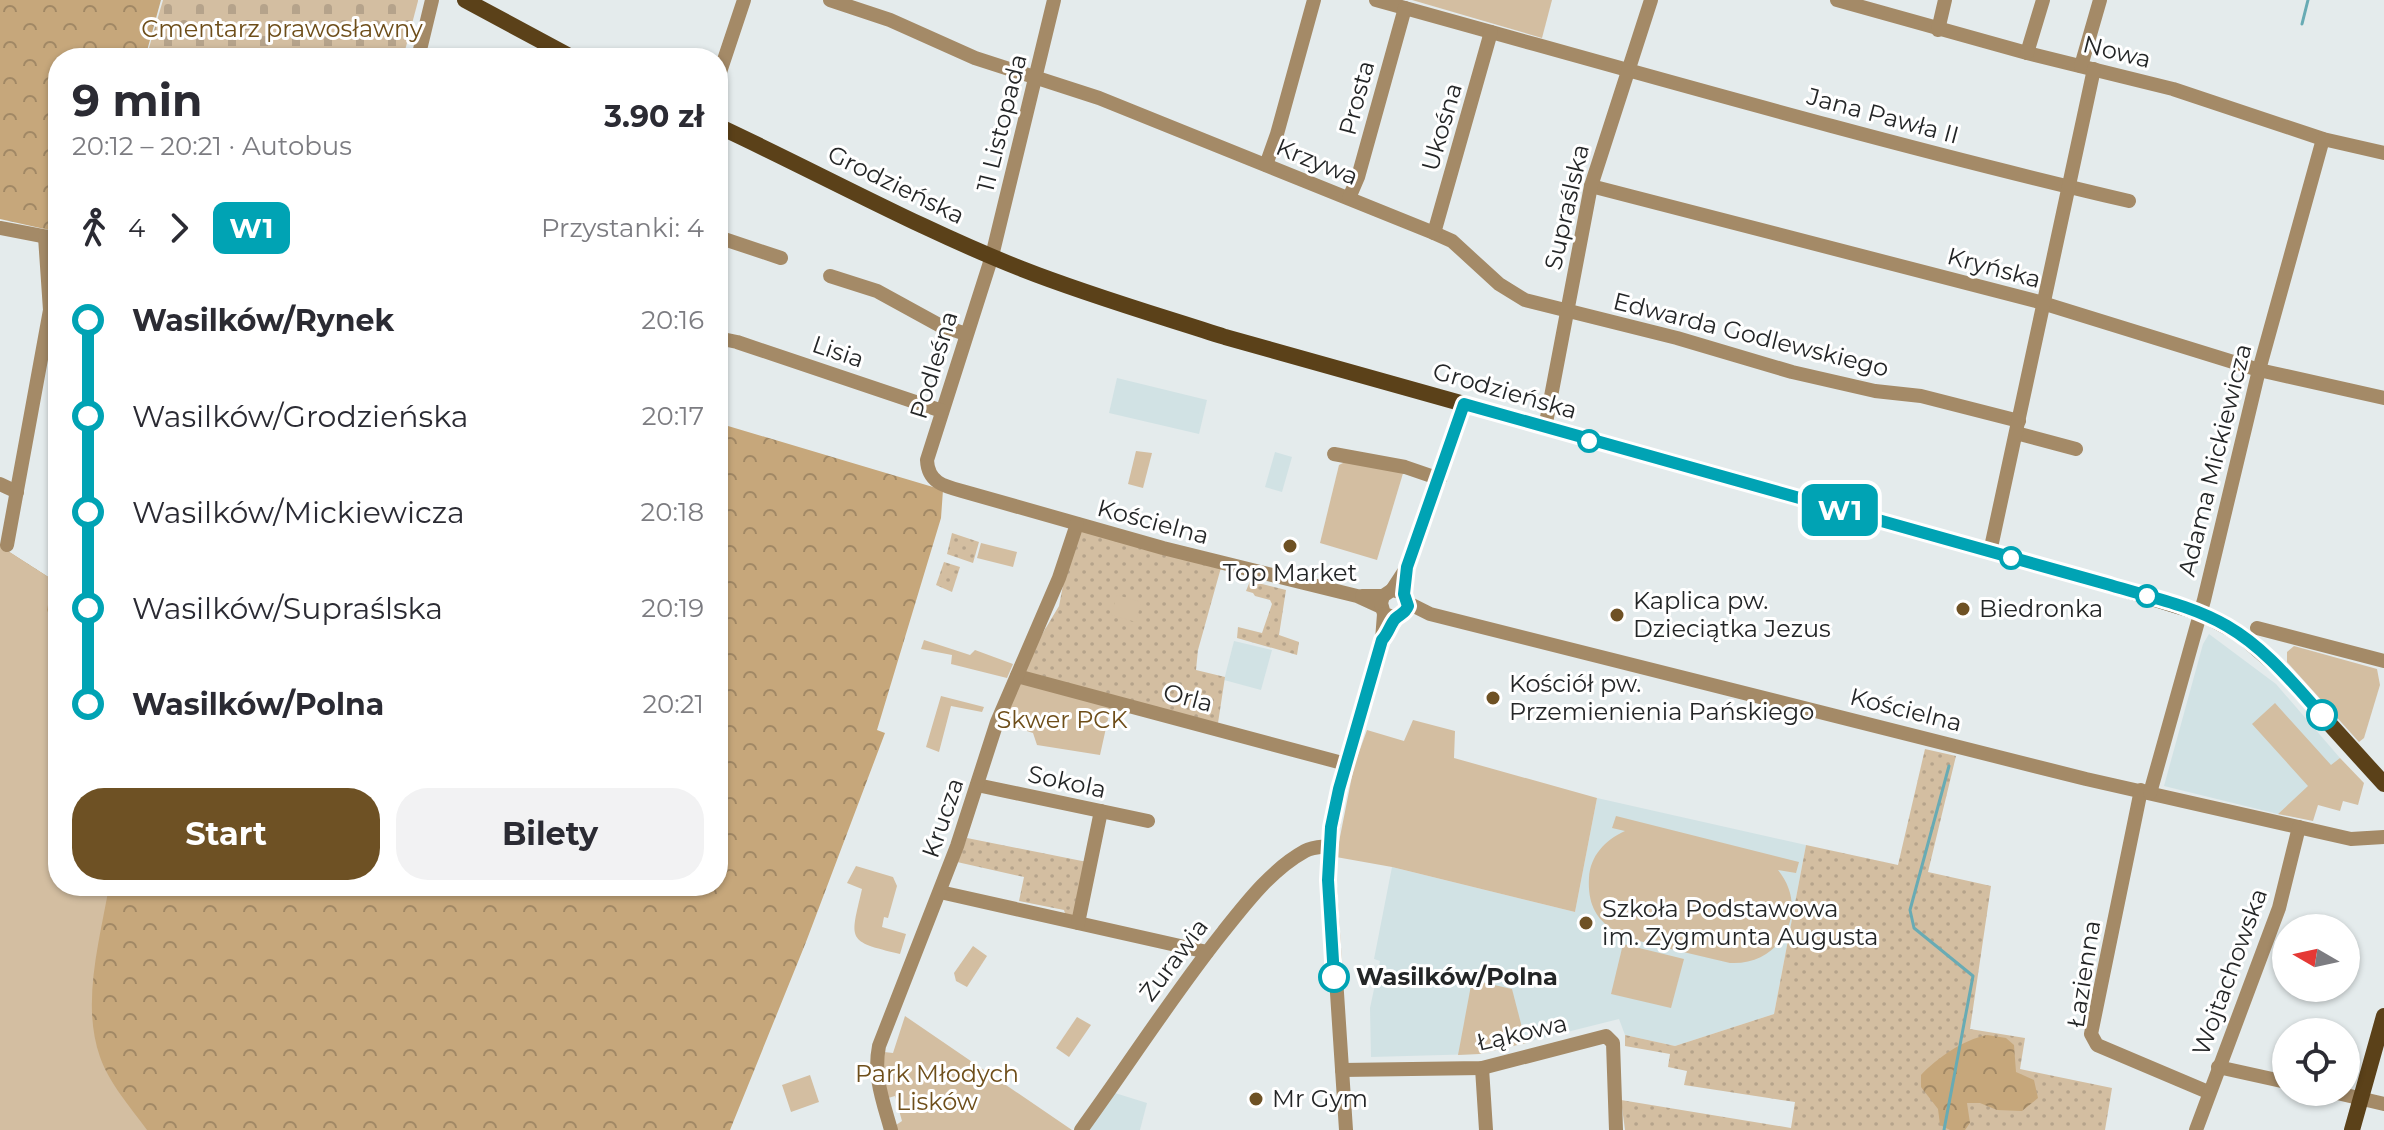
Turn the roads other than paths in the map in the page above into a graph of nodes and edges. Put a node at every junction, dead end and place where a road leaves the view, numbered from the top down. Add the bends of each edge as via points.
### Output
1 (432, 0) edge
2 (465, 0) edge
3 (744, 0) edge
4 (830, 0) edge
5 (1054, 0) edge
6 (1314, 0) edge
7 (1376, 0) edge
8 (1651, 0) edge
9 (1837, 0) edge
10 (1945, 0) edge
11 (2043, 0) edge
12 (2100, 0) edge
13 (1405, 8) junction
14 (1938, 30) junction
15 (1491, 32) junction
16 (420, 48) edge
17 (554, 48) edge
18 (728, 48) edge
19 (2027, 53) junction
20 (2088, 67) junction
21 (1626, 70) junction
22 (1035, 78) junction
23 (728, 131) edge
24 (2323, 139) junction
25 (2384, 153) edge
26 (1266, 165) junction
27 (1591, 186) junction
28 (2068, 187) junction
29 (1349, 198) junction
30 (2129, 201) dead end
31 (0, 228) edge
32 (1434, 233) junction
33 (48, 237) edge
34 (728, 240) edge
35 (48, 244) edge
36 (992, 256) junction
37 (781, 258) dead end
38 (830, 276) dead end
39 (48, 290) edge
40 (2045, 304) junction
41 (1566, 312) junction
42 (48, 321) edge
43 (966, 334) junction
44 (728, 340) edge
45 (2259, 370) junction
46 (2384, 398) edge
47 (1464, 404) junction
48 (942, 411) junction
49 (2018, 427) junction
50 (1545, 428) junction
51 (2076, 449) dead end
52 (1334, 454) dead end
53 (1440, 479) junction
54 (0, 484) edge
55 (940, 484) joint
56 (17, 492) junction
57 (1077, 524) junction
58 (7, 545) dead end
59 (1990, 552) junction
60 (1394, 604) junction
61 (2201, 613) junction
62 (2257, 628) dead end
63 (2384, 661) edge
64 (1017, 676) junction
65 (1346, 764) junction
66 (977, 785) junction
67 (2383, 785) edge
68 (2146, 792) junction
69 (1101, 811) junction
70 (1148, 821) dead end
71 (2299, 827) junction
72 (2380, 834) edge
73 (1329, 846) junction
74 (940, 892) junction
75 (1078, 923) junction
76 (1207, 952) junction
77 (2384, 1016) edge
78 (2218, 1067) junction
79 (1482, 1068) junction
80 (1342, 1070) junction
81 (2272, 1079) edge
82 (2208, 1092) junction
83 (2361, 1098) junction
84 (2384, 1104) edge
85 (891, 1130) edge
86 (1081, 1130) edge
87 (1346, 1130) edge
88 (1486, 1130) edge
89 (1616, 1130) edge
90 (2196, 1130) edge
91 (2352, 1130) edge

1 - 16 street
2 - 17 main road
3 - 18 street
4 - 22 street, Krzywa
5 - 22 street, 11 Listopada
6 - 26 street
7 - 13 street, Jana Pawła II
8 - 21 street, Supraślska
9 - 14 street, Nowa
10 - 14 street
11 - 19 street
12 - 20 street
13 - 15 street, Jana Pawła II
13 - 29 street, Prosta
14 - 19 street, Nowa
15 - 21 street, Jana Pawła II
15 - 32 street, Ukośna
19 - 20 street, Nowa
20 - 24 street, Nowa
20 - 28 street
21 - 27 street, Supraślska
21 - 28 street, Jana Pawła II
22 - 26 street, Krzywa
22 - 36 street, 11 Listopada
23 - 36 main road, Grodzieńska
24 - 25 street, Nowa
24 - 45 street, Adama Mickiewicza
26 - 29 street, Krzywa
27 - 40 street, Kryńska
27 - 41 street, Supraślska
28 - 30 street, Jana Pawła II
28 - 40 street
29 - 32 street, Krzywa
31 - 33 street
32 - 41 street, Krzywa via 1452,241 1525,300
34 - 37 street
35 - 39 street via 44,251
36 - 43 street, Podleśna
36 - 47 main road, Grodzieńska via 1225,337
38 - 43 street via 877,291
40 - 45 street, Kryńska
40 - 49 street
41 - 49 street, Edwarda Godlewskiego via 1792,372 1921,396
41 - 50 street, Supraślska
42 - 56 street
43 - 48 street, Podleśna
44 - 48 street, Lisia
45 - 46 street, Kryńska
45 - 61 street, Adama Mickiewicza
47 - 50 main road, Grodzieńska
47 - 53 street
48 - 55 street, Podleśna via 927,460 930,475
49 - 51 street, Edwarda Godlewskiego
49 - 59 street
50 - 59 main road, Grodzieńska
52 - 53 street
53 - 60 street
54 - 56 street
55 - 57 street, Kościelna
56 - 58 street
57 - 60 street, Kościelna
57 - 64 street, Krucza
59 - 61 main road, Grodzieńska
60 - 65 street
60 - 68 street, Kościelna
61 - 67 main road, Grodzieńska via 2240,634 2266,656
61 - 68 street, Adama Mickiewicza
62 - 63 street
64 - 65 street, Orla
64 - 66 street, Krucza
65 - 73 street
66 - 69 street, Sokola
66 - 74 street, Krucza
68 - 71 street, Kościelna
68 - 82 street, Łazienna via 2091,1034 2097,1045
69 - 70 street, Sokola
69 - 75 street
71 - 72 street, Kościelna via 2351,839
71 - 78 street, Wojtachowska via 2279,908
73 - 76 street, Żurawia via 1306,851 1273,876
73 - 80 street
74 - 75 street
74 - 85 street, Krucza via 879,1046 877,1079
75 - 76 street
76 - 86 street, Żurawia
77 - 83 main road
78 - 81 street
78 - 82 street, Wojtachowska
79 - 80 street, Łąkowa
79 - 88 street
79 - 89 street, Łąkowa via 1610,1038
80 - 87 street
82 - 90 street, Wojtachowska
83 - 84 street
83 - 91 main road

